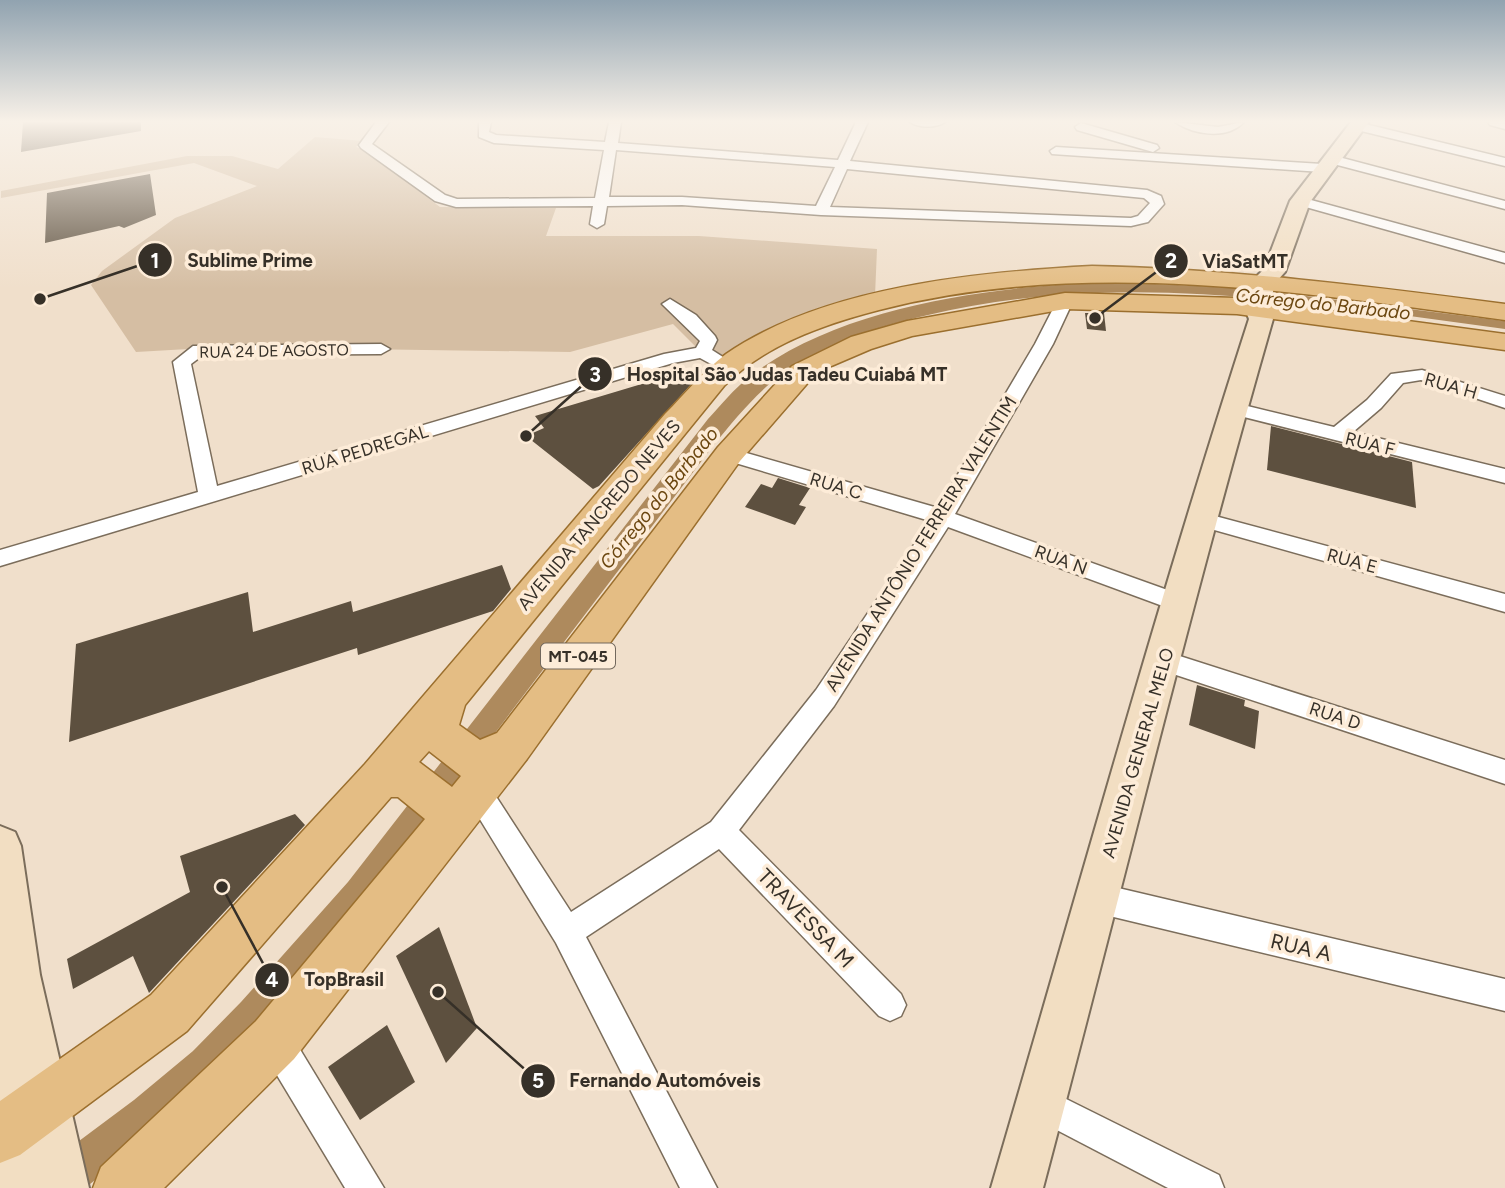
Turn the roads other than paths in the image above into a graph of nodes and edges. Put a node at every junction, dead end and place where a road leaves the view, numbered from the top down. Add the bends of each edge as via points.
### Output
1 (411, 177) edge
2 (604, 177) edge
3 (837, 177) edge
4 (983, 177) edge
5 (1027, 177) edge
6 (1317, 177) edge
7 (1385, 177) edge
8 (1023, 181) junction
9 (600, 201) junction
10 (1300, 201) junction
11 (1505, 205) edge
12 (821, 211) junction
13 (597, 224) dead end
14 (1505, 258) edge
15 (1270, 296) junction
16 (1065, 302) junction
17 (670, 304) dead end
18 (1505, 312) edge
19 (1505, 342) edge
20 (381, 349) dead end
21 (716, 359) junction
22 (1505, 402) edge
23 (1235, 409) junction
24 (1336, 436) junction
25 (729, 454) junction
26 (1505, 477) edge
27 (209, 496) junction
28 (943, 517) junction
29 (1200, 519) junction
30 (0, 558) edge
31 (1179, 603) junction
32 (1505, 603) edge
33 (1164, 661) junction
34 (442, 713) junction
35 (1505, 772) edge
36 (393, 778) junction
37 (471, 786) junction
38 (721, 831) junction
39 (0, 846) edge
40 (1097, 898) junction
41 (566, 932) junction
42 (1505, 995) edge
43 (890, 1005) dead end
44 (275, 1040) junction
45 (1040, 1103) junction
46 (25, 1141) edge
47 (63, 1188) edge
48 (122, 1188) edge
49 (366, 1188) edge
50 (699, 1188) edge
51 (1017, 1188) edge
52 (1206, 1188) edge

1 - 9 street via 440,198 456,203
2 - 9 street
3 - 12 street
4 - 8 street
5 - 8 street
6 - 10 main road, AVENIDA GENERAL MELO
7 - 11 street
8 - 12 street via 1147,194 1157,204 1143,219 1131,222
9 - 12 street via 682,201
9 - 13 street
10 - 14 street
10 - 15 main road, AVENIDA GENERAL MELO
15 - 16 main road, AVENIDA TANCREDO NEVES / MT-045 via 1193,302
15 - 18 main road, AVENIDA TANCREDO NEVES / MT-045
15 - 19 main road, AVENIDA TANCREDO NEVES / MT-045
15 - 21 main road, AVENIDA TANCREDO NEVES / MT-045 via 1181,275 1014,277 878,302
15 - 23 main road, AVENIDA GENERAL MELO
16 - 25 main road, AVENIDA TANCREDO NEVES / MT-045 via 962,317 841,350 785,388
16 - 28 street, AVENIDA ANTÔNIO FERREIRA VALENTIM
17 - 21 street via 709,340
20 - 27 street, RUA 24 DE AGOSTO via 199,350 188,355 182,362
21 - 27 street, RUA PEDREGAL via 670,358
21 - 34 main road, AVENIDA TANCREDO NEVES / MT-045 via 676,421
22 - 24 street, RUA H via 1422,375 1397,378
23 - 24 street, RUA F
23 - 29 main road, AVENIDA GENERAL MELO
24 - 26 street, RUA F
25 - 28 street, RUA C
25 - 37 main road, AVENIDA TANCREDO NEVES / MT-045
27 - 30 street, RUA PEDREGAL
28 - 31 street, RUA N
28 - 38 street, AVENIDA ANTÔNIO FERREIRA VALENTIM via 825,698
29 - 31 main road, AVENIDA GENERAL MELO
29 - 32 street, RUA E
31 - 33 main road, AVENIDA GENERAL MELO
33 - 35 street, RUA D
33 - 40 main road, AVENIDA GENERAL MELO
34 - 36 main road, AVENIDA TANCREDO NEVES / MT-045
34 - 37 main road
36 - 37 main road
36 - 46 main road, AVENIDA TANCREDO NEVES / MT-045 via 169,1013
37 - 41 street
37 - 44 main road, AVENIDA TANCREDO NEVES / MT-045
38 - 41 street, AVENIDA ANTÔNIO FERREIRA VALENTIM
38 - 43 street, TRAVESSA M
39 - 46 main road via 17,975
40 - 42 street, RUA A
40 - 45 main road, AVENIDA GENERAL MELO
41 - 50 street
44 - 48 main road, AVENIDA TANCREDO NEVES / MT-045
44 - 49 street
45 - 51 main road, AVENIDA GENERAL MELO
45 - 52 street
46 - 47 main road

